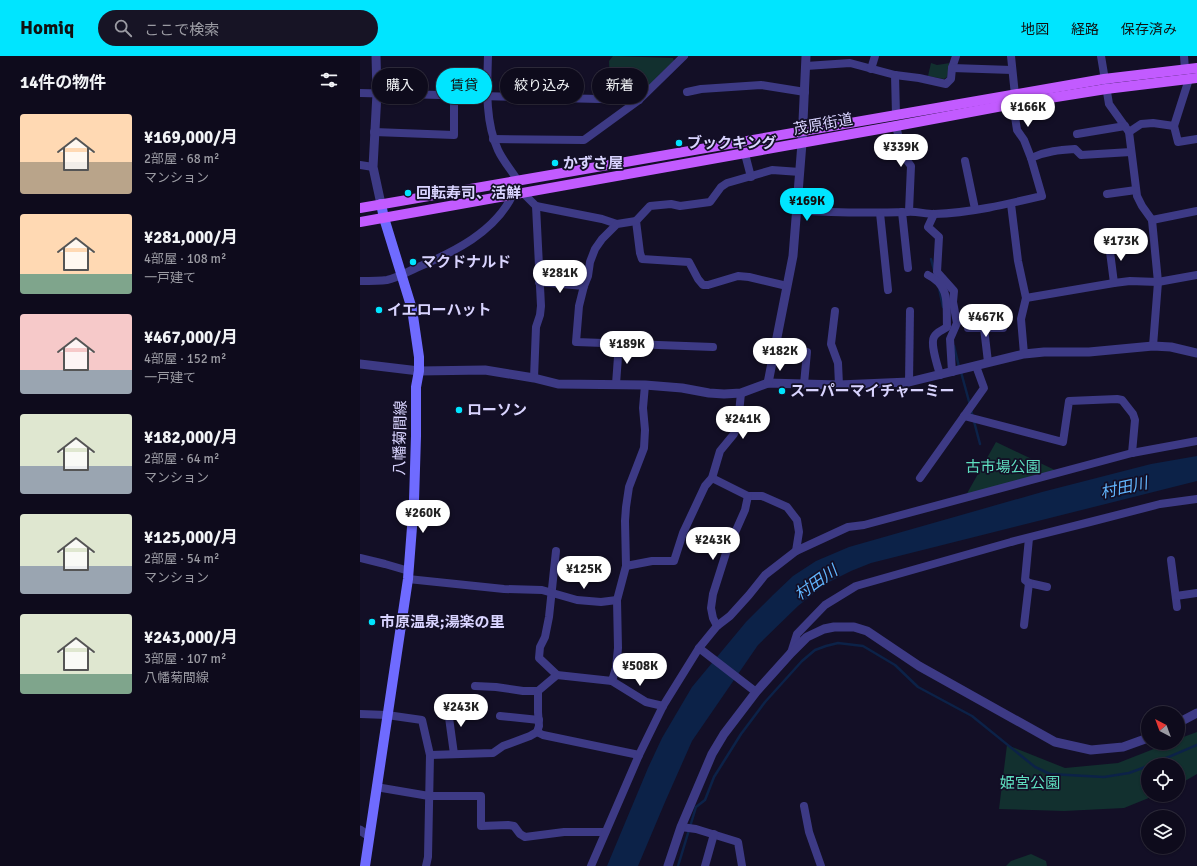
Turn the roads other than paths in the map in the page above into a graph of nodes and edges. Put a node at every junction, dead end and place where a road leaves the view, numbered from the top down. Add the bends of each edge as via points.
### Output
1 (376, 56) edge
2 (488, 56) edge
3 (684, 56) edge
4 (806, 56) edge
5 (874, 56) edge
6 (956, 56) edge
7 (1011, 56) edge
8 (1101, 56) edge
9 (1184, 56) edge
10 (806, 66) junction
11 (377, 68) edge
12 (487, 68) edge
13 (952, 68) junction
14 (1197, 68) edge
15 (871, 69) junction
16 (1185, 69) junction
17 (1012, 70) junction
18 (895, 75) junction
19 (1193, 79) edge
20 (1105, 84) junction
21 (648, 92) edge
22 (687, 92) dead end
23 (805, 92) junction
24 (360, 93) edge
25 (372, 93) edge
26 (492, 97) edge
27 (592, 99) edge
28 (1014, 99) junction
29 (377, 104) edge
30 (454, 104) edge
31 (487, 104) edge
32 (634, 104) edge
33 (896, 115) junction
34 (896, 126) junction
35 (1174, 126) junction
36 (1127, 129) junction
37 (803, 131) junction
38 (374, 132) junction
39 (1077, 134) dead end
40 (494, 139) junction
41 (1197, 139) edge
42 (802, 143) junction
43 (1130, 152) junction
44 (744, 154) junction
45 (1032, 158) junction
46 (965, 161) dead end
47 (360, 165) edge
48 (373, 167) junction
49 (800, 172) junction
50 (751, 177) junction
51 (518, 181) junction
52 (1136, 190) junction
53 (518, 194) junction
54 (1107, 194) dead end
55 (381, 204) junction
56 (1011, 204) junction
57 (536, 206) junction
58 (360, 208) edge
59 (975, 209) junction
60 (798, 210) junction
61 (1197, 211) edge
62 (905, 212) junction
63 (880, 213) junction
64 (934, 214) junction
65 (384, 218) junction
66 (1152, 220) junction
67 (636, 221) junction
68 (360, 222) edge
69 (617, 224) junction
70 (1109, 244) dead end
71 (908, 268) dead end
72 (402, 274) junction
73 (928, 275) dead end
74 (1197, 275) edge
75 (360, 280) edge
76 (539, 282) junction
77 (1158, 282) junction
78 (1114, 283) junction
79 (584, 286) junction
80 (787, 286) junction
81 (888, 290) dead end
82 (1026, 298) junction
83 (835, 311) dead end
84 (910, 311) dead end
85 (968, 328) dead end
86 (984, 328) junction
87 (1003, 328) dead end
88 (619, 343) junction
89 (1154, 346) junction
90 (713, 347) dead end
91 (807, 352) dead end
92 (1197, 353) edge
93 (1024, 354) junction
94 (988, 362) junction
95 (360, 364) edge
96 (976, 366) junction
97 (419, 372) junction
98 (952, 372) junction
99 (940, 375) junction
100 (534, 378) junction
101 (909, 382) junction
102 (768, 383) junction
103 (616, 384) junction
104 (804, 384) junction
105 (645, 385) junction
106 (839, 385) junction
107 (741, 392) junction
108 (964, 416) junction
109 (1197, 440) edge
110 (1132, 453) junction
111 (712, 478) junction
112 (920, 478) dead end
113 (748, 496) junction
114 (1197, 498) edge
115 (1030, 538) junction
116 (556, 551) dead end
117 (796, 551) junction
118 (360, 558) edge
119 (1171, 560) dead end
120 (626, 566) junction
121 (408, 575) junction
122 (1029, 583) junction
123 (1047, 587) dead end
124 (551, 593) junction
125 (1197, 593) edge
126 (1176, 596) junction
127 (617, 600) junction
128 (1178, 607) dead end
129 (1024, 625) dead end
130 (717, 626) junction
131 (699, 648) junction
132 (791, 653) junction
133 (557, 675) junction
134 (612, 681) junction
135 (475, 686) dead end
136 (538, 691) junction
137 (756, 692) junction
138 (448, 703) dead end
139 (663, 706) junction
140 (1197, 713) edge
141 (360, 714) edge
142 (387, 714) junction
143 (500, 716) dead end
144 (1185, 719) edge
145 (539, 720) junction
146 (536, 732) junction
147 (1141, 741) edge
148 (454, 754) junction
149 (430, 755) junction
150 (639, 755) junction
151 (376, 787) junction
152 (429, 796) junction
153 (804, 806) dead end
154 (681, 827) junction
155 (360, 830) edge
156 (606, 832) junction
157 (714, 834) junction
158 (369, 836) junction
159 (365, 866) edge
160 (426, 866) edge
161 (590, 866) edge
162 (668, 866) edge
163 (706, 866) edge
164 (742, 866) edge
165 (821, 866) edge

1 - 11 street
2 - 12 street
3 - 21 street
4 - 10 street
5 - 15 street
6 - 13 street
7 - 17 street
8 - 20 street
9 - 16 street
10 - 15 street via 850,63
10 - 23 street
13 - 17 street
13 - 18 street via 951,79 946,84
14 - 16 main road, 茂原街道
15 - 18 street
16 - 20 main road, 茂原街道
17 - 28 street
18 - 33 street
19 - 20 main road, 茂原街道
19 - 35 street
20 - 28 main road, 茂原街道
20 - 36 street via 1109,104
22 - 23 street via 701,88 761,85
23 - 37 street
24 - 25 street
26 - 27 street
28 - 33 main road, 茂原街道
28 - 34 main road, 茂原街道
28 - 45 street via 1017,130
29 - 38 street
30 - 38 street via 454,135
31 - 40 street
32 - 40 street via 584,140
33 - 37 main road, 茂原街道
34 - 42 main road, 茂原街道
34 - 62 street via 903,155 911,166
35 - 36 street via 1153,123
35 - 41 street via 1178,142
36 - 39 street
36 - 43 street
37 - 42 street
37 - 51 main road, 茂原街道
38 - 48 street
40 - 51 street
42 - 44 main road, 茂原街道
42 - 49 street
43 - 45 street via 1081,155 1075,149 1058,150
43 - 52 street
44 - 50 street
44 - 53 main road, 茂原街道
45 - 56 street via 1042,196
46 - 59 street
47 - 48 street
48 - 55 street
49 - 50 street via 772,170
49 - 60 street
50 - 67 street via 727,183 710,202 650,206
51 - 55 main road, 茂原街道
52 - 54 street
52 - 66 street via 1142,206
53 - 57 street
53 - 65 main road, 茂原街道
53 - 72 street via 494,222 476,236 436,260
55 - 58 main road, 茂原街道
55 - 65 main road, 八幡菊間線
56 - 59 street
56 - 82 street via 1018,261
57 - 69 street via 602,218
57 - 76 street
59 - 64 street
60 - 63 street
60 - 80 street
61 - 66 street
62 - 63 street
62 - 64 street
62 - 71 street
63 - 81 street
64 - 98 street via 928,227 939,237 937,272 954,291 953,302 957,323 950,339
65 - 68 main road, 茂原街道
65 - 72 main road, 八幡菊間線
66 - 77 street
67 - 69 street
67 - 80 street via 642,259 689,262 704,285 738,276
69 - 79 street via 595,249
70 - 78 street
72 - 75 street via 388,280
72 - 97 main road, 八幡菊間線 via 412,308
73 - 99 street via 936,279 945,292 947,327 937,333 932,344
74 - 77 street
76 - 79 street
76 - 100 street via 541,306 536,327
77 - 78 street
77 - 89 street
78 - 82 street
79 - 88 street via 576,342
80 - 102 street
82 - 93 street via 1021,319
83 - 106 street via 831,344 838,363
84 - 101 street
85 - 86 street
86 - 87 street
86 - 94 street
88 - 90 street
88 - 103 street
89 - 92 street
89 - 93 street
91 - 104 street
93 - 94 street
94 - 96 street
95 - 97 street
96 - 98 street
96 - 108 street via 984,388
97 - 100 street via 485,370
97 - 121 main road, 八幡菊間線 via 416,386 414,501
98 - 99 street
99 - 101 street
100 - 103 street via 558,384
101 - 106 street
102 - 104 street
102 - 107 street
103 - 105 street
104 - 106 street
105 - 107 street via 709,393
105 - 120 street via 644,448 626,506
107 - 111 street via 738,423 734,434 720,451
108 - 110 street via 1063,442 1070,401 1122,400 1135,420
108 - 112 street
109 - 110 street
110 - 117 street via 864,525 848,527
111 - 113 street
111 - 120 street via 705,486 683,533 674,561 652,561
113 - 117 street via 762,496 787,507 797,520 799,532
113 - 130 street via 745,510 726,552 712,594 711,608
114 - 115 street via 1160,504
115 - 122 street via 1025,580
115 - 132 street via 856,586 825,605 797,634
116 - 124 street
117 - 130 street via 765,575 730,616
118 - 121 street via 385,564
119 - 126 street
120 - 127 street
121 - 124 street
121 - 142 main road, 八幡菊間線
122 - 123 street
122 - 129 street
124 - 127 street via 577,600
124 - 133 street via 549,617 539,658
125 - 126 street
126 - 128 street
127 - 134 street via 618,648
130 - 131 street
131 - 137 street
131 - 139 street
132 - 137 street
132 - 147 street via 807,637 824,629 854,627 868,631 919,666 1056,742 1092,750 1123,747
133 - 134 street
133 - 136 street
134 - 139 street via 646,702
135 - 136 street
136 - 145 street
137 - 154 street via 712,754
138 - 148 street
139 - 150 street
140 - 144 street
141 - 142 street
142 - 149 street via 422,720
142 - 151 main road, 八幡菊間線
143 - 145 street
145 - 146 street via 540,726
146 - 148 street via 493,752
146 - 150 street
148 - 149 street
149 - 152 street
150 - 156 street
151 - 152 street
151 - 158 main road, 八幡菊間線
152 - 156 street via 480,796 481,826 514,826 526,837 564,832
152 - 160 street
153 - 165 street via 809,832
154 - 157 street via 696,828
154 - 162 street
155 - 158 street
156 - 161 street
157 - 163 street
157 - 164 street via 738,842
158 - 159 main road, 八幡菊間線

